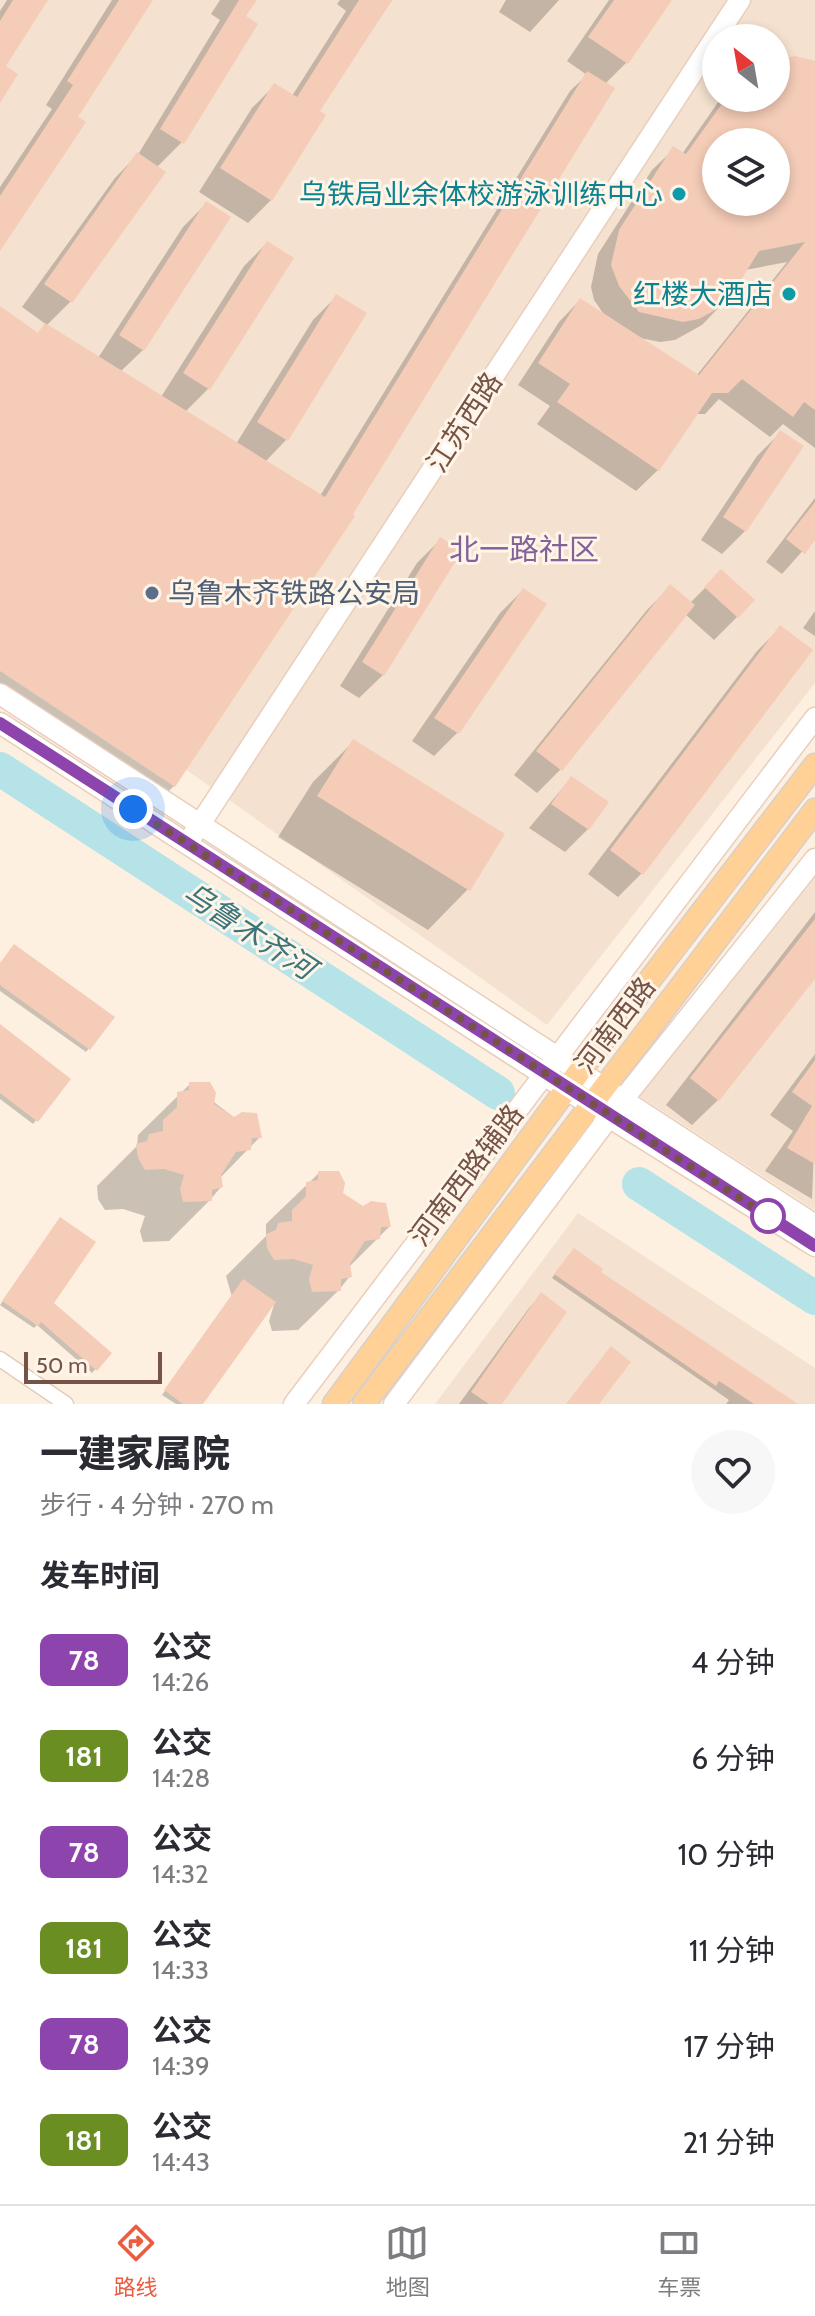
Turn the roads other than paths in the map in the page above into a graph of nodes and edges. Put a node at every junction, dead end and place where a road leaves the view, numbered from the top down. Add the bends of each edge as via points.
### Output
1 (740, 0) edge
2 (0, 694) edge
3 (815, 718) edge
4 (0, 723) edge
5 (815, 765) edge
6 (815, 810) edge
7 (200, 824) junction
8 (187, 844) junction
9 (815, 859) edge
10 (556, 1056) junction
11 (543, 1074) junction
12 (573, 1081) junction
13 (607, 1103) junction
14 (815, 1225) edge
15 (815, 1246) edge
16 (0, 1359) edge
17 (66, 1404) edge
18 (294, 1404) edge
19 (334, 1404) edge
20 (364, 1404) edge
21 (394, 1404) edge

1 - 7 street, 江苏西路
2 - 7 street
3 - 10 street, 河南西路辅路
4 - 8 street
5 - 12 main road, 河南西路
6 - 13 main road, 河南西路
7 - 8 street, 江苏西路
7 - 10 street
8 - 11 street
9 - 13 street
10 - 11 street, 河南西路辅路
10 - 12 street
11 - 12 street
11 - 18 street, 河南西路辅路
12 - 13 street
12 - 19 main road, 河南西路
13 - 14 street
13 - 15 street
13 - 20 main road, 河南西路
13 - 21 street
16 - 17 street

